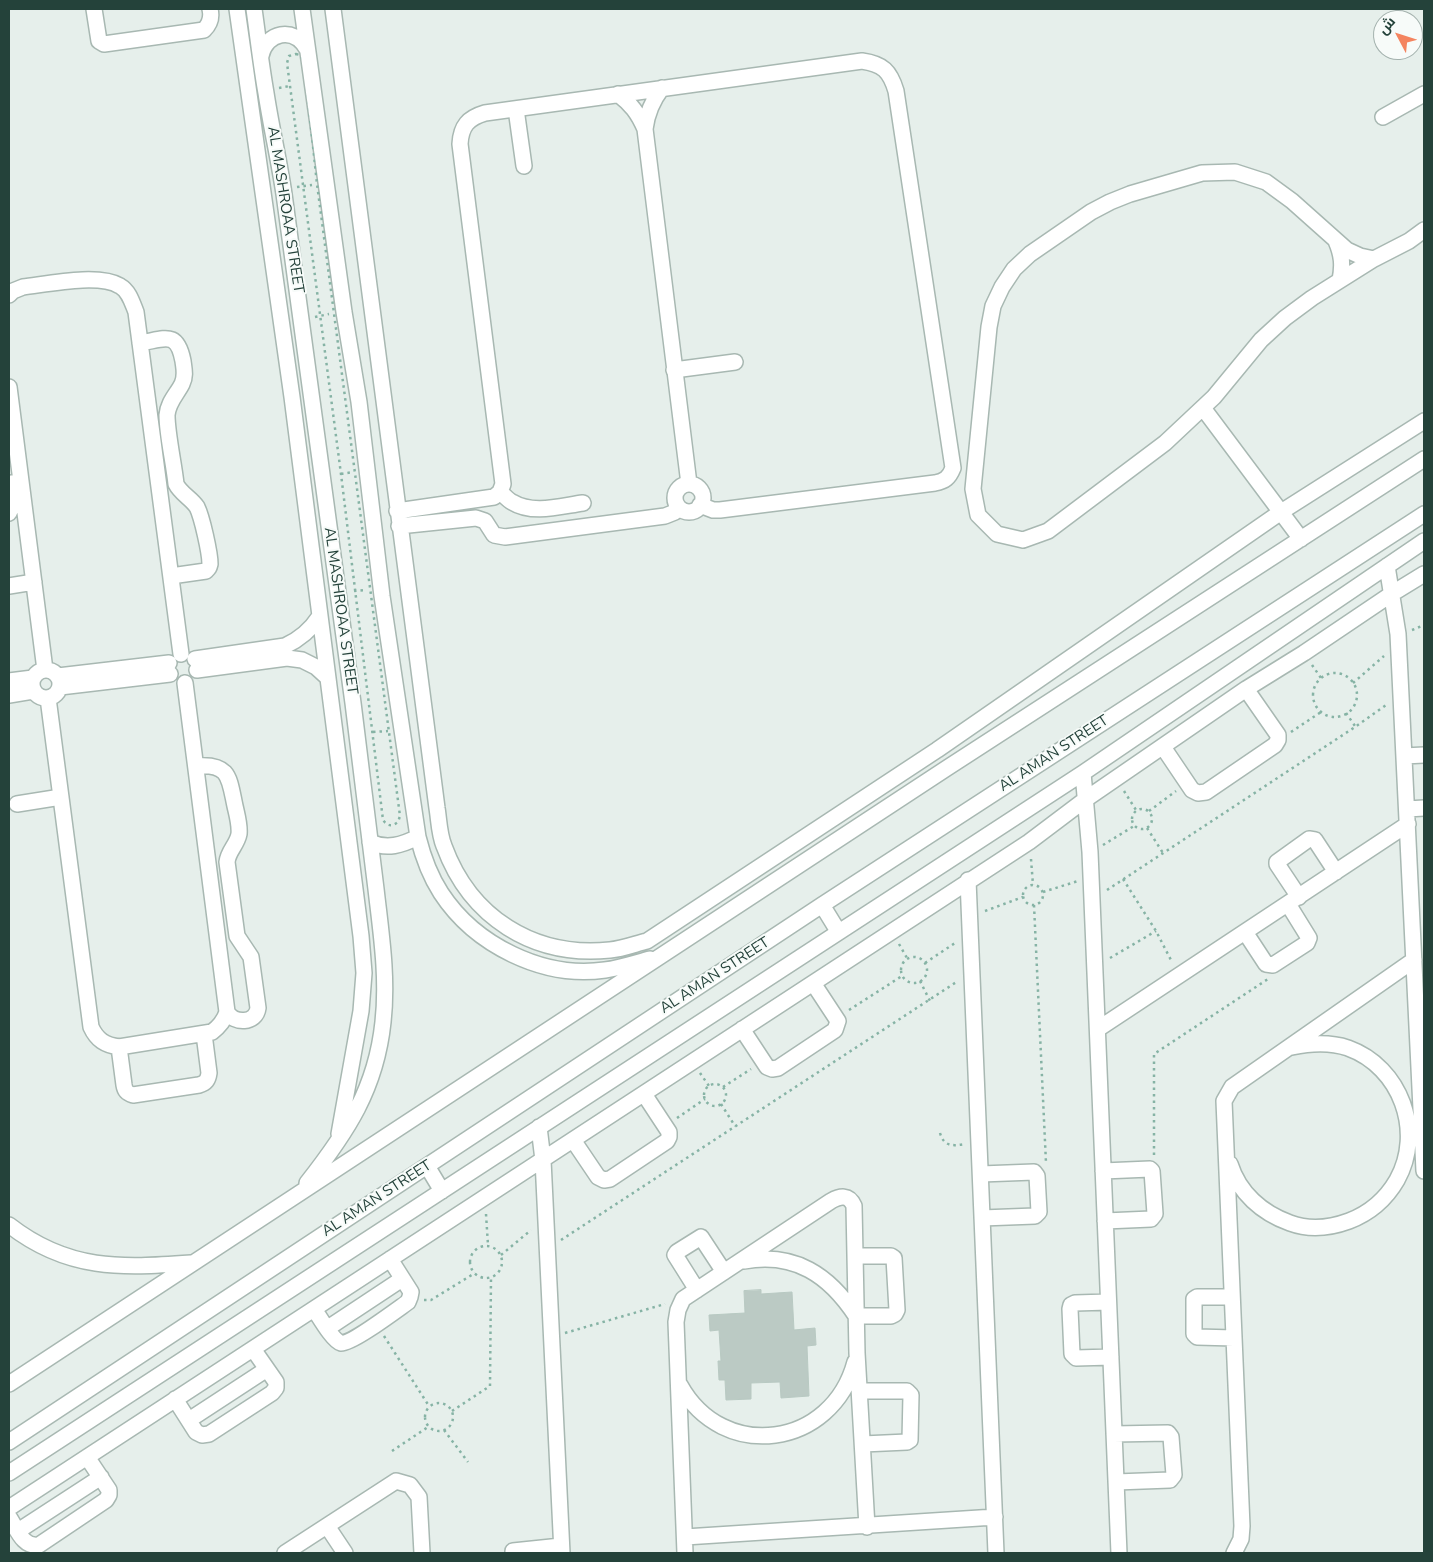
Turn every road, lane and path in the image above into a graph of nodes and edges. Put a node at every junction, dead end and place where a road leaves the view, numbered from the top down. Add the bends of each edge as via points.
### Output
1 (94, 9) edge
2 (210, 9) edge
3 (237, 9) edge
4 (254, 9) edge
5 (302, 9) edge
6 (333, 9) edge
7 (307, 48) junction
8 (261, 56) junction
9 (662, 88) junction
10 (618, 94) junction
11 (1424, 94) edge
12 (516, 109) junction
13 (1383, 118) dead end
14 (645, 129) junction
15 (524, 166) dead end
16 (317, 184) junction
17 (303, 186) junction
18 (284, 189) junction
19 (1424, 230) edge
20 (1336, 242) junction
21 (1374, 259) junction
22 (1340, 280) junction
23 (9, 295) edge
24 (335, 313) junction
25 (320, 316) junction
26 (301, 319) junction
27 (140, 343) junction
28 (736, 362) dead end
29 (674, 370) junction
30 (9, 387) edge
31 (383, 398) junction
32 (359, 402) junction
33 (1202, 408) junction
34 (1424, 421) edge
35 (9, 456) edge
36 (1424, 459) edge
37 (361, 471) junction
38 (341, 474) junction
39 (689, 484) junction
40 (500, 492) junction
41 (583, 503) dead end
42 (700, 505) junction
43 (678, 507) junction
44 (397, 510) junction
45 (1281, 512) junction
46 (9, 513) edge
47 (1424, 516) edge
48 (399, 526) junction
49 (1301, 539) junction
50 (1424, 541) edge
51 (1387, 566) junction
52 (1424, 574) edge
53 (171, 576) junction
54 (34, 582) junction
55 (9, 586) edge
56 (408, 590) junction
57 (355, 591) junction
58 (378, 591) junction
59 (338, 593) junction
60 (1393, 593) junction
61 (319, 617) junction
62 (1399, 643) junction
63 (182, 664) junction
64 (327, 677) junction
65 (9, 681) edge
66 (46, 681) junction
67 (1353, 683) junction
68 (1246, 689) junction
69 (1401, 694) junction
70 (9, 695) edge
71 (1321, 712) junction
72 (1346, 713) junction
73 (1355, 727) junction
74 (395, 730) junction
75 (373, 732) junction
76 (357, 740) junction
77 (1278, 740) junction
78 (1163, 747) junction
79 (337, 748) junction
80 (1424, 755) edge
81 (1404, 756) junction
82 (196, 766) junction
83 (1083, 773) junction
84 (1117, 779) junction
85 (1187, 783) junction
86 (61, 797) junction
87 (1086, 799) junction
88 (17, 804) dead end
89 (1424, 808) edge
90 (1136, 810) junction
91 (1149, 811) junction
92 (1407, 817) junction
93 (1134, 826) junction
94 (1147, 828) junction
95 (418, 837) junction
96 (370, 842) junction
97 (1029, 842) junction
98 (1090, 852) junction
99 (1163, 853) junction
100 (1336, 872) junction
101 (1091, 876) junction
102 (1123, 879) junction
103 (968, 880) junction
104 (1033, 884) junction
105 (1043, 892) junction
106 (1024, 898) junction
107 (1092, 899) junction
108 (1294, 900) junction
109 (822, 905) junction
110 (1034, 905) junction
111 (970, 916) junction
112 (838, 931) junction
113 (1156, 931) junction
114 (1245, 932) junction
115 (970, 933) junction
116 (661, 956) junction
117 (1414, 960) junction
118 (925, 963) junction
119 (1095, 966) junction
120 (1273, 966) junction
121 (972, 971) junction
122 (902, 976) junction
123 (1179, 976) junction
124 (920, 981) junction
125 (813, 983) junction
126 (930, 1001) junction
127 (227, 1012) junction
128 (836, 1018) junction
129 (1421, 1023) edge
130 (742, 1029) junction
131 (1098, 1029) junction
132 (204, 1034) junction
133 (119, 1047) junction
134 (1286, 1049) junction
135 (766, 1067) junction
136 (1422, 1077) edge
137 (722, 1087) junction
138 (644, 1094) junction
139 (705, 1099) junction
140 (721, 1104) junction
141 (736, 1126) junction
142 (539, 1127) junction
143 (1416, 1129) junction
144 (669, 1132) junction
145 (940, 1133) dead end
146 (573, 1140) junction
147 (979, 1142) junction
148 (337, 1145) junction
149 (1226, 1151) junction
150 (543, 1160) junction
151 (427, 1166) junction
152 (1103, 1171) junction
153 (1152, 1171) junction
154 (1424, 1171) edge
155 (981, 1174) junction
156 (1036, 1174) junction
157 (442, 1191) junction
158 (298, 1194) junction
159 (485, 1198) junction
160 (545, 1218) junction
161 (982, 1218) junction
162 (1105, 1221) junction
163 (9, 1225) edge
164 (488, 1245) junction
165 (547, 1249) junction
166 (501, 1254) junction
167 (855, 1256) junction
168 (390, 1259) junction
169 (740, 1261) junction
170 (193, 1263) junction
171 (724, 1272) junction
172 (475, 1273) junction
173 (491, 1277) junction
174 (402, 1279) junction
175 (697, 1290) junction
176 (411, 1292) junction
177 (1232, 1296) junction
178 (683, 1299) junction
179 (1108, 1302) junction
180 (314, 1309) junction
181 (856, 1316) junction
182 (376, 1324) junction
183 (328, 1328) junction
184 (551, 1337) junction
185 (1234, 1338) junction
186 (253, 1349) junction
187 (857, 1353) junction
188 (1111, 1357) junction
189 (267, 1370) junction
190 (678, 1382) junction
191 (9, 1384) edge
192 (860, 1391) junction
193 (175, 1399) junction
194 (429, 1406) junction
195 (452, 1412) junction
196 (188, 1420) junction
197 (428, 1427) junction
198 (444, 1430) junction
199 (1114, 1434) junction
200 (9, 1442) edge
201 (863, 1444) junction
202 (392, 1450) dead end
203 (87, 1457) junction
204 (468, 1462) dead end
205 (9, 1473) edge
206 (101, 1477) junction
207 (1116, 1482) junction
208 (9, 1508) edge
209 (9, 1517) edge
210 (995, 1517) junction
211 (327, 1526) junction
212 (867, 1526) junction
213 (18, 1532) junction
214 (685, 1537) junction
215 (561, 1550) edge
216 (512, 1551) dead end
217 (285, 1553) edge
218 (345, 1553) edge
219 (422, 1553) edge
220 (685, 1553) edge
221 (996, 1553) edge
222 (1119, 1553) edge
223 (1234, 1553) edge

1 - 2 street via 99,42 104,44 204,30 211,15
3 - 61 street via 292,397
4 - 8 street, AL MASHROAA STREET
5 - 7 street
6 - 31 street
7 - 8 street via 293,35 280,35 269,40
7 - 32 street
8 - 18 street, AL MASHROAA STREET
9 - 10 street
9 - 14 street via 647,114
9 - 42 street via 862,61 885,69 893,79 952,468 943,482 720,510
10 - 12 street
10 - 14 street via 630,103
11 - 13 street
12 - 15 street
12 - 40 street via 475,116 466,123 460,144 503,484
14 - 29 street
16 - 17 path
16 - 17 path via 304,61 296,54 289,56 287,63
16 - 24 path
17 - 18 path
17 - 25 path
18 - 26 street, AL MASHROAA STREET
19 - 21 street
20 - 21 street via 1346,250
20 - 22 street via 1343,267
20 - 33 street via 1266,182 1235,172 1202,174 1130,194 1091,212 1030,254 1014,269 993,306 973,489 978,515 997,534 1023,540 1048,531 1165,443
21 - 22 street
22 - 33 street via 1267,334
23 - 27 street via 23,287 108,280 122,286 131,298
24 - 25 path
24 - 37 path
25 - 26 path
25 - 38 path
26 - 59 street, AL MASHROAA STREET
27 - 53 street
27 - 53 street via 174,340 180,348 185,372 184,381 171,401 167,415 176,484 195,505 202,519 210,564 206,571
28 - 29 street
29 - 39 street
30 - 54 street
31 - 32 street
31 - 44 street
32 - 37 street
33 - 45 street
34 - 45 street
35 - 46 street via 14,498
36 - 49 street
37 - 38 path
37 - 58 street
37 - 58 path
38 - 57 path
39 - 42 street via 702,494
39 - 43 street via 677,489 675,502
40 - 41 street via 526,508
40 - 44 street via 485,499
42 - 43 street via 690,512
43 - 48 street via 665,516 505,537 494,535 485,521 476,518
44 - 48 street
45 - 49 street
45 - 56 street via 929,756 647,940 612,950 575,952 540,944 507,928 486,912 458,877 443,844
47 - 109 street, AL AMAN STREET
48 - 56 street
49 - 116 street
50 - 51 street
51 - 60 street
51 - 83 street
52 - 60 street
53 - 63 street
54 - 55 street
54 - 66 street
56 - 58 street
57 - 58 path
57 - 59 path
57 - 75 path
58 - 74 street
58 - 74 path
59 - 76 street, AL MASHROAA STREET
60 - 62 street
60 - 68 street
61 - 63 street via 305,634 286,646
61 - 64 street
62 - 67 path
62 - 69 street
63 - 64 street via 287,658 302,660
63 - 66 street
63 - 82 street via 178,682 185,683
64 - 79 street
65 - 66 street
66 - 70 street
66 - 86 street via 43,698 48,698
67 - 71 path via 1342,674 1327,674 1321,678 1313,691 1316,706
67 - 72 path via 1355,703
68 - 77 street via 1278,735
68 - 78 street
69 - 73 path
69 - 81 street
71 - 72 path via 1333,716
71 - 77 path
72 - 73 path
73 - 99 path
74 - 75 path
74 - 75 path via 400,816 392,826 383,820
74 - 95 street
75 - 76 path
76 - 79 street
76 - 96 street, AL MASHROAA STREET
77 - 85 street via 1206,792 1198,793
78 - 84 street
78 - 85 street
79 - 148 street via 364,974 362,1011
80 - 81 street
81 - 92 street
82 - 127 street
82 - 127 street via 218,766 226,772 239,830 227,862 237,936 251,957 258,1008 254,1017 237,1021
83 - 87 street
83 - 112 street
84 - 87 street
84 - 90 path
85 - 91 path
86 - 88 street
86 - 133 street via 91,1027 101,1042
87 - 97 street
87 - 98 street
89 - 92 street
90 - 91 path
90 - 93 path via 1131,817
91 - 94 path via 1152,820
92 - 100 street
92 - 117 street
93 - 94 path
93 - 98 path
94 - 99 path
95 - 96 street via 392,847 379,847
95 - 116 street via 423,857 441,894 468,924 509,953 549,967 586,971 605,970
96 - 148 street, AL MASHROAA STREET via 384,958 386,991 383,1023 368,1087
97 - 103 street
97 - 104 path
98 - 101 street
99 - 102 path
100 - 108 street
100 - 108 street via 1315,840 1309,839 1277,862
101 - 105 path
101 - 107 street
102 - 107 path
102 - 113 path
103 - 111 street
103 - 125 street
104 - 105 path
104 - 106 path via 1025,889
105 - 110 path via 1042,901
106 - 110 path
106 - 111 path
107 - 119 street
108 - 114 street
108 - 120 street via 1309,941
109 - 112 street
109 - 151 street, AL AMAN STREET
110 - 156 path via 1046,1163
111 - 115 street
112 - 142 street
113 - 119 path
113 - 123 path
114 - 120 street via 1266,964
114 - 123 street
115 - 118 path
115 - 121 street
116 - 158 street
117 - 129 street
117 - 134 street
118 - 122 path via 917,957 907,958 901,966
118 - 124 path via 926,973
119 - 131 street
120 - 153 path via 1274,972 1270,977 1154,1054
121 - 126 path
121 - 147 street
122 - 124 path via 910,982
122 - 128 path
123 - 131 street
124 - 126 path
125 - 128 street
125 - 130 street
126 - 141 path
127 - 132 street via 219,1027
128 - 135 street via 835,1030 778,1068
129 - 136 street
130 - 135 street
130 - 138 street
131 - 152 street
132 - 133 street
132 - 133 street via 209,1073 204,1083 199,1085 128,1094
134 - 143 street via 1328,1044 1348,1048 1368,1058 1397,1089
134 - 149 street via 1232,1087 1227,1094 1224,1101
135 - 137 path via 757,1065
136 - 143 street
137 - 139 path via 709,1086
137 - 140 path via 726,1096
138 - 144 street
138 - 146 street
139 - 140 path via 712,1106
139 - 144 path via 678,1117
140 - 141 path
141 - 165 path
142 - 150 street
142 - 157 street
143 - 149 street via 1402,1171 1376,1206 1352,1220 1317,1228 1289,1223 1257,1206 1236,1178
143 - 154 street
144 - 146 street via 667,1141 604,1180 598,1177
145 - 147 path via 944,1142 952,1146
146 - 150 street
147 - 155 street
148 - 158 street, AL MASHROAA STREET
149 - 177 street
150 - 159 street
150 - 160 street
151 - 157 street
151 - 200 street, AL AMAN STREET
152 - 153 street
152 - 162 street
153 - 162 street via 1154,1217
155 - 156 street
155 - 161 street
156 - 161 street via 1038,1215
157 - 205 street
158 - 170 street
159 - 164 path
159 - 168 street
160 - 165 street
160 - 166 path
161 - 210 street
162 - 179 street
163 - 170 street via 59,1254 97,1264 136,1267
164 - 166 path
164 - 172 path via 477,1248 471,1258
165 - 184 street
166 - 173 path via 502,1266
167 - 169 street via 854,1206 850,1199 842,1196
167 - 181 street
167 - 181 street via 894,1258 897,1310 891,1316
168 - 174 street
168 - 180 street
169 - 171 street
169 - 181 street via 762,1258 807,1268 844,1297
170 - 191 street
171 - 175 street
171 - 175 street via 701,1237 677,1252 675,1255
172 - 173 path
172 - 176 path via 431,1300 419,1299
173 - 195 path via 490,1386
174 - 176 street
174 - 183 street
175 - 178 street
176 - 182 street via 408,1302
177 - 185 street
177 - 185 street via 1194,1298 1194,1334 1197,1337
178 - 184 path
178 - 190 street via 676,1322
179 - 188 street
179 - 188 street via 1071,1305 1072,1354 1076,1358
180 - 183 street
180 - 186 street
181 - 187 street
182 - 183 street via 341,1343
182 - 194 path
184 - 215 street
185 - 223 street via 1242,1526 1241,1539
186 - 189 street
186 - 193 street
187 - 190 street via 852,1375 827,1411 809,1424 788,1432 759,1435 723,1428 689,1401
187 - 192 street
188 - 199 street
189 - 196 street
189 - 196 street via 276,1382 276,1388 210,1434 196,1432
190 - 214 street
192 - 201 street
192 - 201 street via 907,1391 911,1395 910,1440
193 - 196 street
193 - 203 street
194 - 195 path via 439,1402
194 - 197 path via 424,1416
195 - 198 path via 452,1423
197 - 198 path
197 - 202 path
198 - 204 path
199 - 207 street
199 - 207 street via 1168,1433 1174,1475 1170,1480
201 - 212 street
203 - 206 street
203 - 208 street
206 - 213 street
206 - 213 street via 109,1490 106,1500 39,1545 26,1543
207 - 222 street
209 - 213 street
210 - 212 street
210 - 221 street
211 - 217 street
211 - 218 street
211 - 219 street via 396,1481 403,1482 410,1485 419,1497
212 - 214 street
214 - 220 street
215 - 216 street

